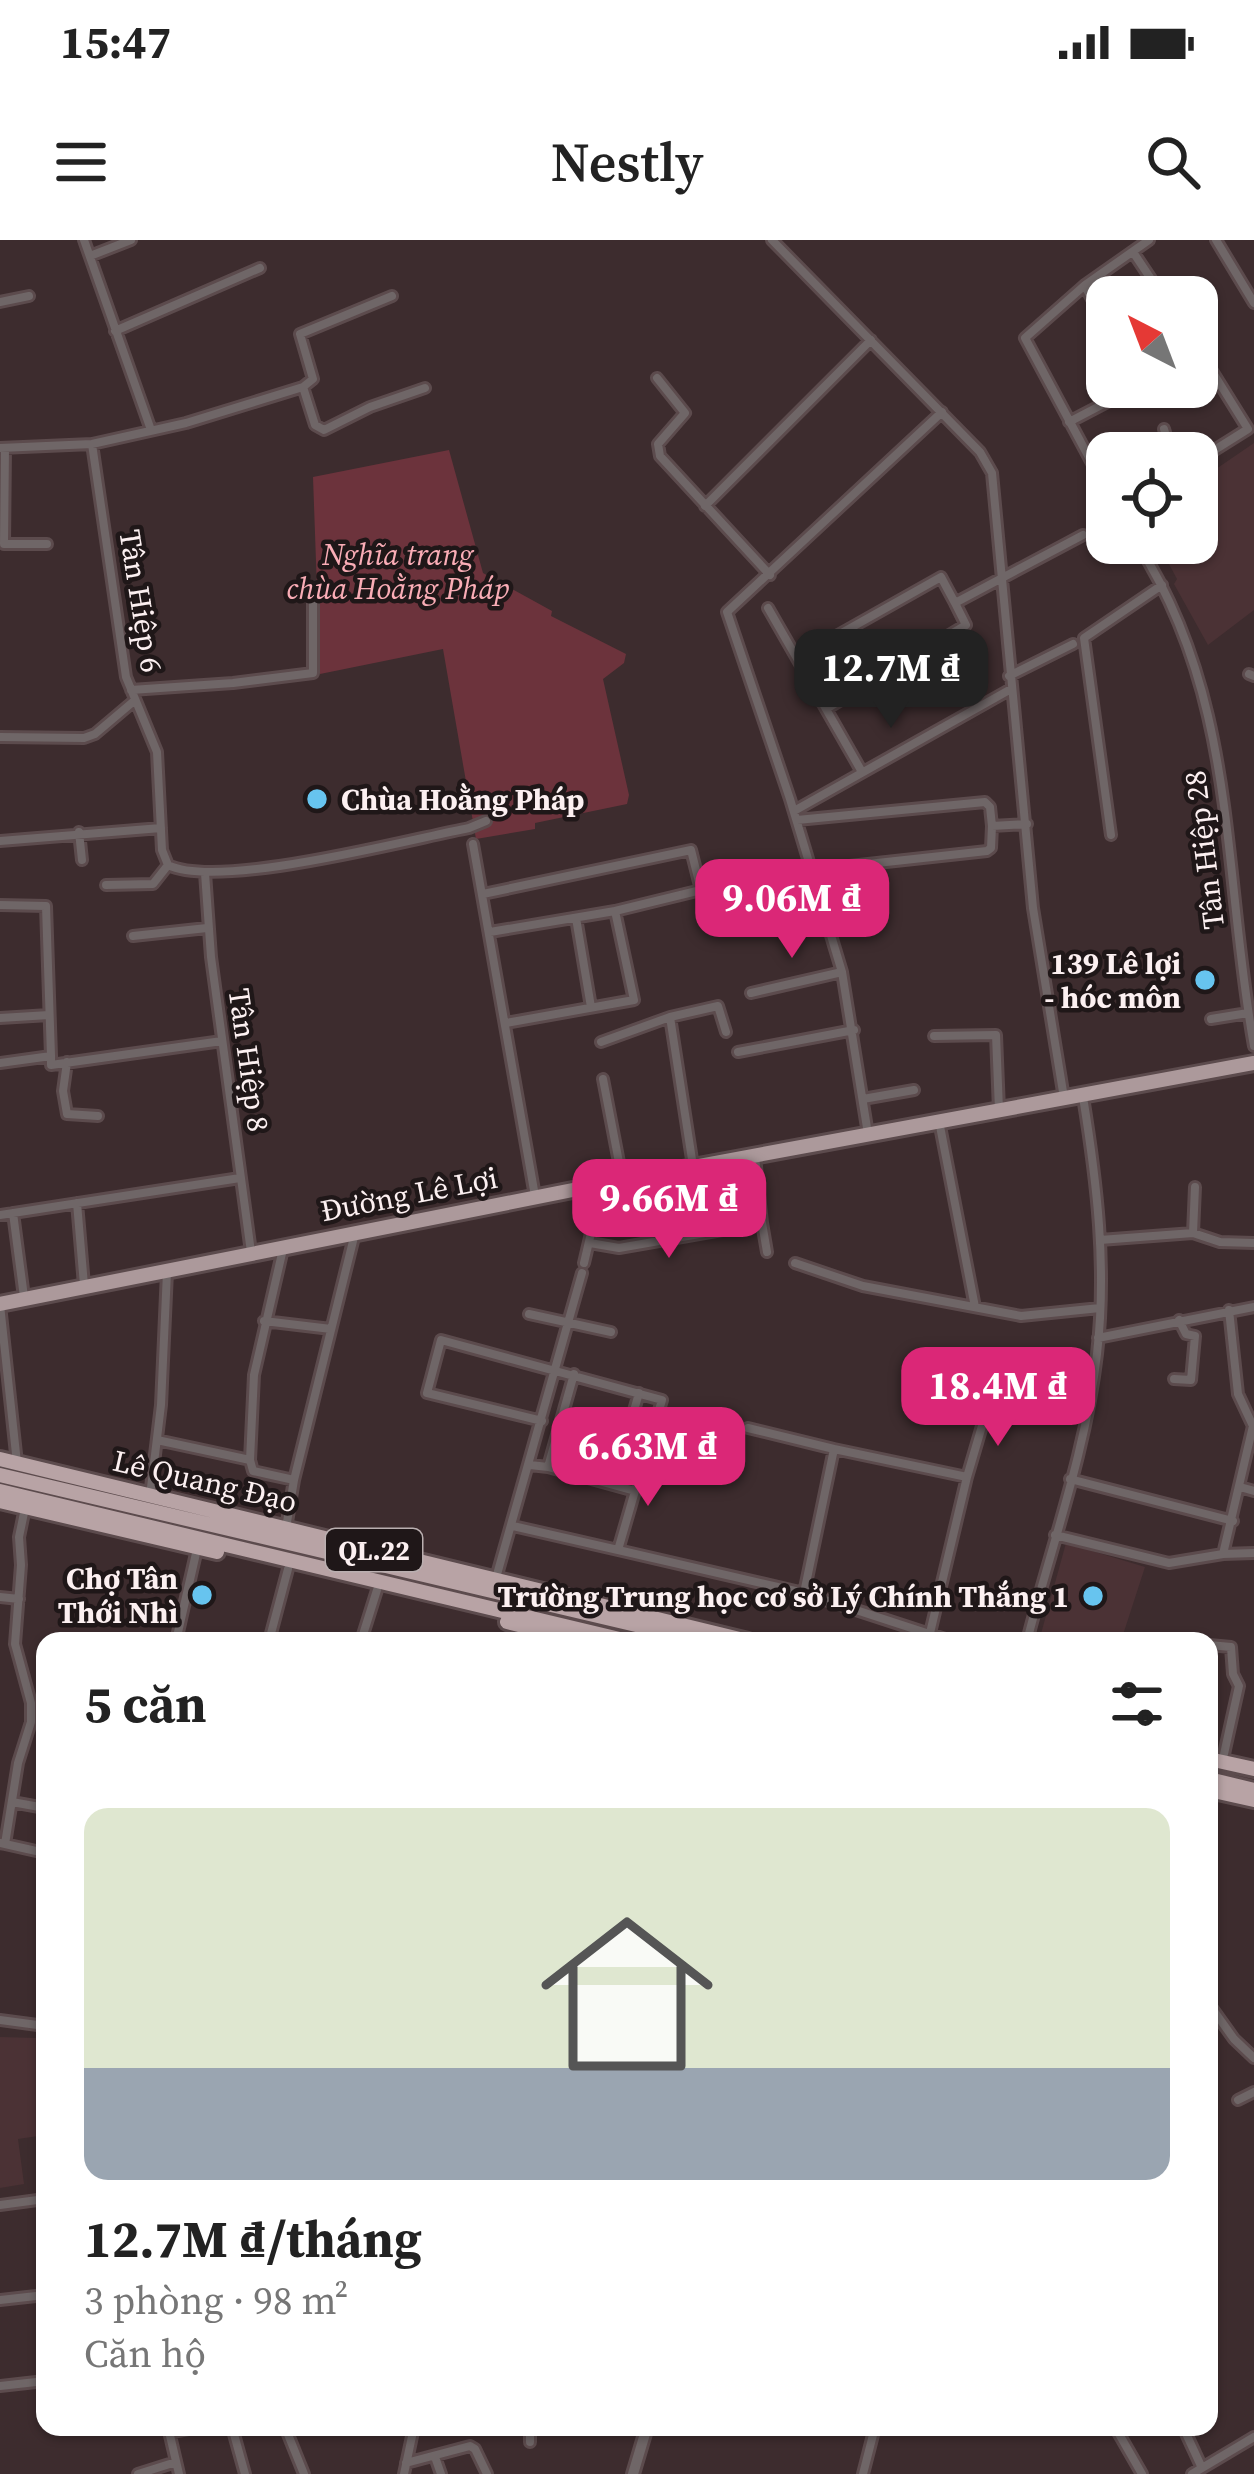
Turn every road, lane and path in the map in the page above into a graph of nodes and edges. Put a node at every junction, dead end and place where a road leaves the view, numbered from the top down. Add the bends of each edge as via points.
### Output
1 (84, 240) edge
2 (131, 240) edge
3 (772, 240) edge
4 (1149, 240) edge
5 (1216, 240) edge
6 (1132, 252) junction
7 (90, 256) junction
8 (260, 268) dead end
9 (1149, 276) edge
10 (1085, 285) joint
11 (29, 296) dead end
12 (392, 296) dead end
13 (0, 302) edge
14 (1254, 303) edge
15 (115, 331) junction
16 (871, 340) junction
17 (657, 378) dead end
18 (1218, 378) edge
19 (303, 387) junction
20 (425, 388) dead end
21 (1096, 408) edge
22 (941, 412) junction
23 (1069, 422) junction
24 (1251, 427) edge
25 (1164, 428) dead end
26 (152, 430) junction
27 (1165, 432) edge
28 (92, 444) junction
29 (1218, 447) edge
30 (2, 448) edge
31 (1086, 453) edge
32 (705, 506) junction
33 (1083, 535) dead end
34 (2, 543) edge
35 (47, 544) dead end
36 (1150, 564) edge
37 (770, 574) junction
38 (1000, 578) junction
39 (1162, 585) junction
40 (313, 603) dead end
41 (955, 603) junction
42 (768, 608) dead end
43 (1073, 644) dead end
44 (799, 657) junction
45 (1010, 676) junction
46 (1011, 689) junction
47 (131, 690) junction
48 (134, 701) junction
49 (826, 710) junction
50 (0, 737) edge
51 (862, 772) junction
52 (796, 816) junction
53 (486, 821) dead end
54 (1027, 824) junction
55 (992, 826) junction
56 (161, 828) junction
57 (80, 832) junction
58 (1111, 835) dead end
59 (0, 841) edge
60 (473, 844) dead end
61 (82, 860) dead end
62 (168, 866) junction
63 (813, 870) junction
64 (205, 873) junction
65 (106, 885) dead end
66 (483, 894) junction
67 (0, 905) edge
68 (823, 905) junction
69 (614, 911) junction
70 (751, 912) dead end
71 (576, 918) junction
72 (208, 928) junction
73 (490, 932) junction
74 (133, 936) dead end
75 (842, 972) junction
76 (751, 993) dead end
77 (591, 1007) junction
78 (1248, 1013) junction
79 (50, 1015) junction
80 (670, 1017) junction
81 (0, 1018) edge
82 (1211, 1019) dead end
83 (506, 1023) junction
84 (854, 1030) junction
85 (726, 1032) dead end
86 (934, 1036) dead end
87 (222, 1041) junction
88 (601, 1042) dead end
89 (1254, 1046) edge
90 (738, 1052) dead end
91 (51, 1056) junction
92 (67, 1062) junction
93 (0, 1063) edge
94 (1254, 1064) edge
95 (603, 1078) dead end
96 (914, 1090) dead end
97 (1083, 1097) junction
98 (863, 1099) junction
99 (1064, 1100) junction
100 (1000, 1111) junction
101 (98, 1116) dead end
102 (939, 1121) junction
103 (868, 1136) junction
104 (754, 1157) junction
105 (693, 1167) junction
106 (649, 1175) junction
107 (240, 1178) junction
108 (623, 1180) junction
109 (602, 1184) junction
110 (1195, 1187) dead end
111 (535, 1198) junction
112 (77, 1203) junction
113 (13, 1213) junction
114 (0, 1215) edge
115 (762, 1223) junction
116 (355, 1232) junction
117 (1192, 1233) junction
118 (662, 1240) junction
119 (1100, 1240) junction
120 (590, 1243) junction
121 (1254, 1243) edge
122 (284, 1246) junction
123 (767, 1252) dead end
124 (251, 1254) junction
125 (794, 1263) dead end
126 (166, 1270) junction
127 (84, 1286) junction
128 (24, 1298) junction
129 (0, 1304) edge
130 (1254, 1306) edge
131 (975, 1307) junction
132 (1100, 1308) junction
133 (1229, 1310) junction
134 (529, 1314) dead end
135 (1179, 1320) junction
136 (264, 1322) junction
137 (569, 1322) junction
138 (331, 1329) junction
139 (611, 1332) dead end
140 (1098, 1339) junction
141 (556, 1370) junction
142 (574, 1374) junction
143 (1174, 1379) dead end
144 (639, 1393) junction
145 (987, 1409) dead end
146 (542, 1421) junction
147 (560, 1424) junction
148 (748, 1428) dead end
149 (157, 1440) junction
150 (625, 1442) junction
151 (649, 1444) junction
152 (834, 1449) junction
153 (686, 1451) dead end
154 (0, 1460) edge
155 (250, 1460) junction
156 (17, 1463) junction
157 (530, 1465) junction
158 (548, 1466) junction
159 (0, 1474) edge
160 (967, 1477) junction
161 (1070, 1479) junction
162 (294, 1480) junction
163 (1240, 1487) junction
164 (0, 1491) edge
165 (635, 1491) junction
166 (1254, 1491) edge
167 (150, 1496) junction
168 (0, 1501) edge
169 (25, 1507) junction
170 (1233, 1521) junction
171 (513, 1526) junction
172 (286, 1528) junction
173 (1055, 1534) junction
174 (197, 1548) junction
175 (618, 1550) junction
176 (1254, 1553) edge
177 (1223, 1554) junction
178 (288, 1569) junction
179 (495, 1586) junction
180 (377, 1590) junction
181 (804, 1593) junction
182 (0, 1597) edge
183 (20, 1599) junction
184 (178, 1632) edge
185 (271, 1632) edge
186 (365, 1632) edge
187 (546, 1632) edge
188 (590, 1632) edge
189 (670, 1632) edge
190 (707, 1632) edge
191 (927, 1632) edge
192 (930, 1632) edge
193 (1029, 1632) edge
194 (1218, 1646) edge
195 (1218, 1743) edge
196 (1218, 1755) edge
197 (1218, 1756) edge
198 (1254, 1760) edge
199 (1254, 1769) edge
200 (1218, 1781) edge
201 (1254, 1790) edge
202 (1218, 1792) edge
203 (1254, 1800) edge
204 (12, 1802) junction
205 (36, 1806) edge
206 (2, 1843) edge
207 (36, 1851) edge
208 (1218, 2016) edge
209 (0, 2020) edge
210 (36, 2025) edge
211 (1254, 2058) edge
212 (1254, 2092) edge
213 (1238, 2100) dead end
214 (36, 2200) edge
215 (0, 2205) edge
216 (36, 2296) edge
217 (0, 2300) edge
218 (36, 2382) edge
219 (0, 2386) edge
220 (170, 2436) edge
221 (234, 2436) edge
222 (289, 2436) edge
223 (412, 2436) edge
224 (530, 2436) edge
225 (644, 2436) edge
226 (873, 2436) edge
227 (1120, 2436) edge
228 (1187, 2436) edge
229 (1254, 2437) edge
230 (530, 2442) dead end
231 (435, 2457) junction
232 (176, 2462) junction
233 (1202, 2468) junction
234 (405, 2469) edge
235 (138, 2474) edge
236 (179, 2474) edge
237 (245, 2474) edge
238 (304, 2474) edge
239 (441, 2474) edge
240 (487, 2474) edge
241 (633, 2474) edge
242 (862, 2474) edge
243 (1142, 2474) edge
244 (1192, 2474) edge

1 - 7 street
2 - 7 street
3 - 16 street
4 - 6 street
5 - 14 street
6 - 9 street
6 - 10 street
7 - 15 street
8 - 15 street
10 - 23 street via 1025,338
11 - 13 street
12 - 19 street via 300,334 313,379
15 - 26 street
16 - 22 street
16 - 32 street
17 - 32 street via 685,413 657,451
18 - 24 street
19 - 20 street via 314,425 324,430
19 - 26 street
21 - 23 street
22 - 37 street
22 - 38 street via 992,473
23 - 31 street
24 - 29 street
25 - 27 street
26 - 28 street
28 - 30 street
28 - 47 street, Tân Hiệp 6
30 - 34 street
32 - 37 street
33 - 38 street
34 - 35 street
36 - 39 street, Tân Hiệp 28
37 - 52 street via 727,612
38 - 41 street
38 - 45 street
39 - 58 street via 1084,638
39 - 78 street, Tân Hiệp 28 via 1188,639 1214,731
40 - 47 street via 313,673
41 - 44 street via 941,577
41 - 49 street via 966,626
42 - 44 street
43 - 45 street
44 - 49 street
45 - 46 street
46 - 51 street
46 - 54 street
47 - 48 street, Tân Hiệp 6
48 - 50 street via 83,738
48 - 56 street, Tân Hiệp 6 via 158,752
49 - 51 street
51 - 52 street
52 - 55 street via 985,802
52 - 63 street
53 - 64 street via 240,873
54 - 55 street
54 - 99 street
55 - 63 street via 986,851
56 - 57 street
56 - 62 street, Tân Hiệp 6
57 - 59 street
57 - 61 street
60 - 66 street
62 - 64 street
62 - 65 street via 153,884
63 - 68 street
64 - 72 street, Tân Hiệp 8
66 - 69 street via 691,850 701,890
66 - 73 street
67 - 79 street via 46,906
68 - 70 street
68 - 75 street
69 - 71 street
69 - 77 street via 634,1000
71 - 73 street
71 - 77 street
72 - 74 street
72 - 87 street, Tân Hiệp 8
73 - 83 street
75 - 76 street
75 - 84 street
77 - 83 street
78 - 82 street
78 - 89 street, Tân Hiệp 28
79 - 81 street
79 - 91 street
80 - 85 street via 718,1006
80 - 88 street
80 - 105 street
83 - 111 street
84 - 90 street
84 - 98 street
86 - 100 street via 996,1035
87 - 92 street
87 - 107 street, Tân Hiệp 8
91 - 92 street via 51,1064
91 - 93 street
92 - 101 street via 67,1114
94 - 97 main road, Đường Lê Lợi
95 - 108 street
96 - 98 street
97 - 99 main road, Đường Lê Lợi
97 - 119 street
98 - 103 street
99 - 100 main road, Đường Lê Lợi
100 - 102 main road, Đường Lê Lợi
102 - 103 main road, Đường Lê Lợi
102 - 131 street
103 - 104 main road, Đường Lê Lợi
104 - 105 main road, Đường Lê Lợi
104 - 115 street
105 - 106 main road, Đường Lê Lợi
106 - 108 main road, Đường Lê Lợi
106 - 118 street
107 - 112 street
107 - 124 street, Tân Hiệp 8
108 - 109 main road, Đường Lê Lợi
109 - 111 main road, Đường Lê Lợi
109 - 120 street
110 - 117 street
111 - 116 main road, Đường Lê Lợi
112 - 113 street
112 - 127 street
113 - 114 street
113 - 128 street
115 - 118 street
115 - 123 street
116 - 122 main road, Đường Lê Lợi
116 - 138 street
117 - 119 street
117 - 121 street
118 - 120 street via 619,1248
119 - 132 street
120 - 137 street
122 - 124 main road, Đường Lê Lợi
122 - 136 street
124 - 126 main road, Đường Lê Lợi
125 - 131 street via 863,1286
126 - 127 main road, Đường Lê Lợi
126 - 149 street
127 - 128 main road, Đường Lê Lợi
128 - 129 main road, Đường Lê Lợi
129 - 156 street
130 - 133 street
131 - 132 street via 1021,1316
132 - 140 street
133 - 135 street
133 - 163 street via 1238,1394 1253,1426
134 - 137 street
135 - 140 street
135 - 143 street via 1195,1336 1191,1380
136 - 138 street
136 - 155 street
137 - 139 street
137 - 141 street
138 - 162 street
140 - 161 street
141 - 142 street
141 - 146 street
141 - 146 street via 441,1340 427,1393
142 - 144 street
142 - 147 street
144 - 150 street
144 - 151 street via 662,1400
145 - 160 street
146 - 157 street
147 - 150 street
147 - 158 street
148 - 152 street
149 - 155 street
149 - 167 street
150 - 151 street
151 - 153 street
151 - 165 street
152 - 160 street
152 - 181 street
154 - 156 highway, Lê Quang Đạo / QL.22
155 - 162 street via 253,1471
156 - 167 highway, Lê Quang Đạo / QL.22
157 - 158 street
157 - 171 street
158 - 165 street
159 - 179 highway, Lê Quang Đạo / QL.22
160 - 192 street
161 - 170 street
161 - 173 street
162 - 172 street
163 - 166 street
163 - 170 street
164 - 188 highway, Lê Quang Đạo / QL.22
165 - 175 street
167 - 172 highway, Lê Quang Đạo / QL.22
168 - 169 highway, QL.22
169 - 174 highway, QL.22
169 - 183 street
170 - 177 street
171 - 175 street
171 - 179 street
172 - 179 highway, Lê Quang Đạo / QL.22
173 - 177 street via 1169,1563
173 - 193 street
174 - 178 highway, QL.22
174 - 184 street
175 - 181 street
176 - 177 street
178 - 180 highway, QL.22
178 - 185 street
179 - 189 highway, Lê Quang Đạo / QL.22
179 - 190 highway, Lê Quang Đạo / QL.22
180 - 186 street
180 - 187 highway, QL.22
181 - 191 street
182 - 183 street
183 - 204 street via 15,1644 32,1703
194 - 195 street via 1231,1647 1239,1686
196 - 198 highway
197 - 199 highway
200 - 201 highway
202 - 203 highway
204 - 205 street
204 - 206 street
206 - 207 street
208 - 211 street
209 - 210 street
212 - 213 street
214 - 215 street
216 - 217 street
218 - 219 street
220 - 232 street
221 - 237 street
222 - 238 street
223 - 234 street
224 - 230 street
225 - 241 street
226 - 242 street
227 - 243 street
228 - 233 street
229 - 233 street
231 - 234 street
231 - 239 street
231 - 240 street via 470,2446
232 - 235 street
232 - 236 street
233 - 244 street

